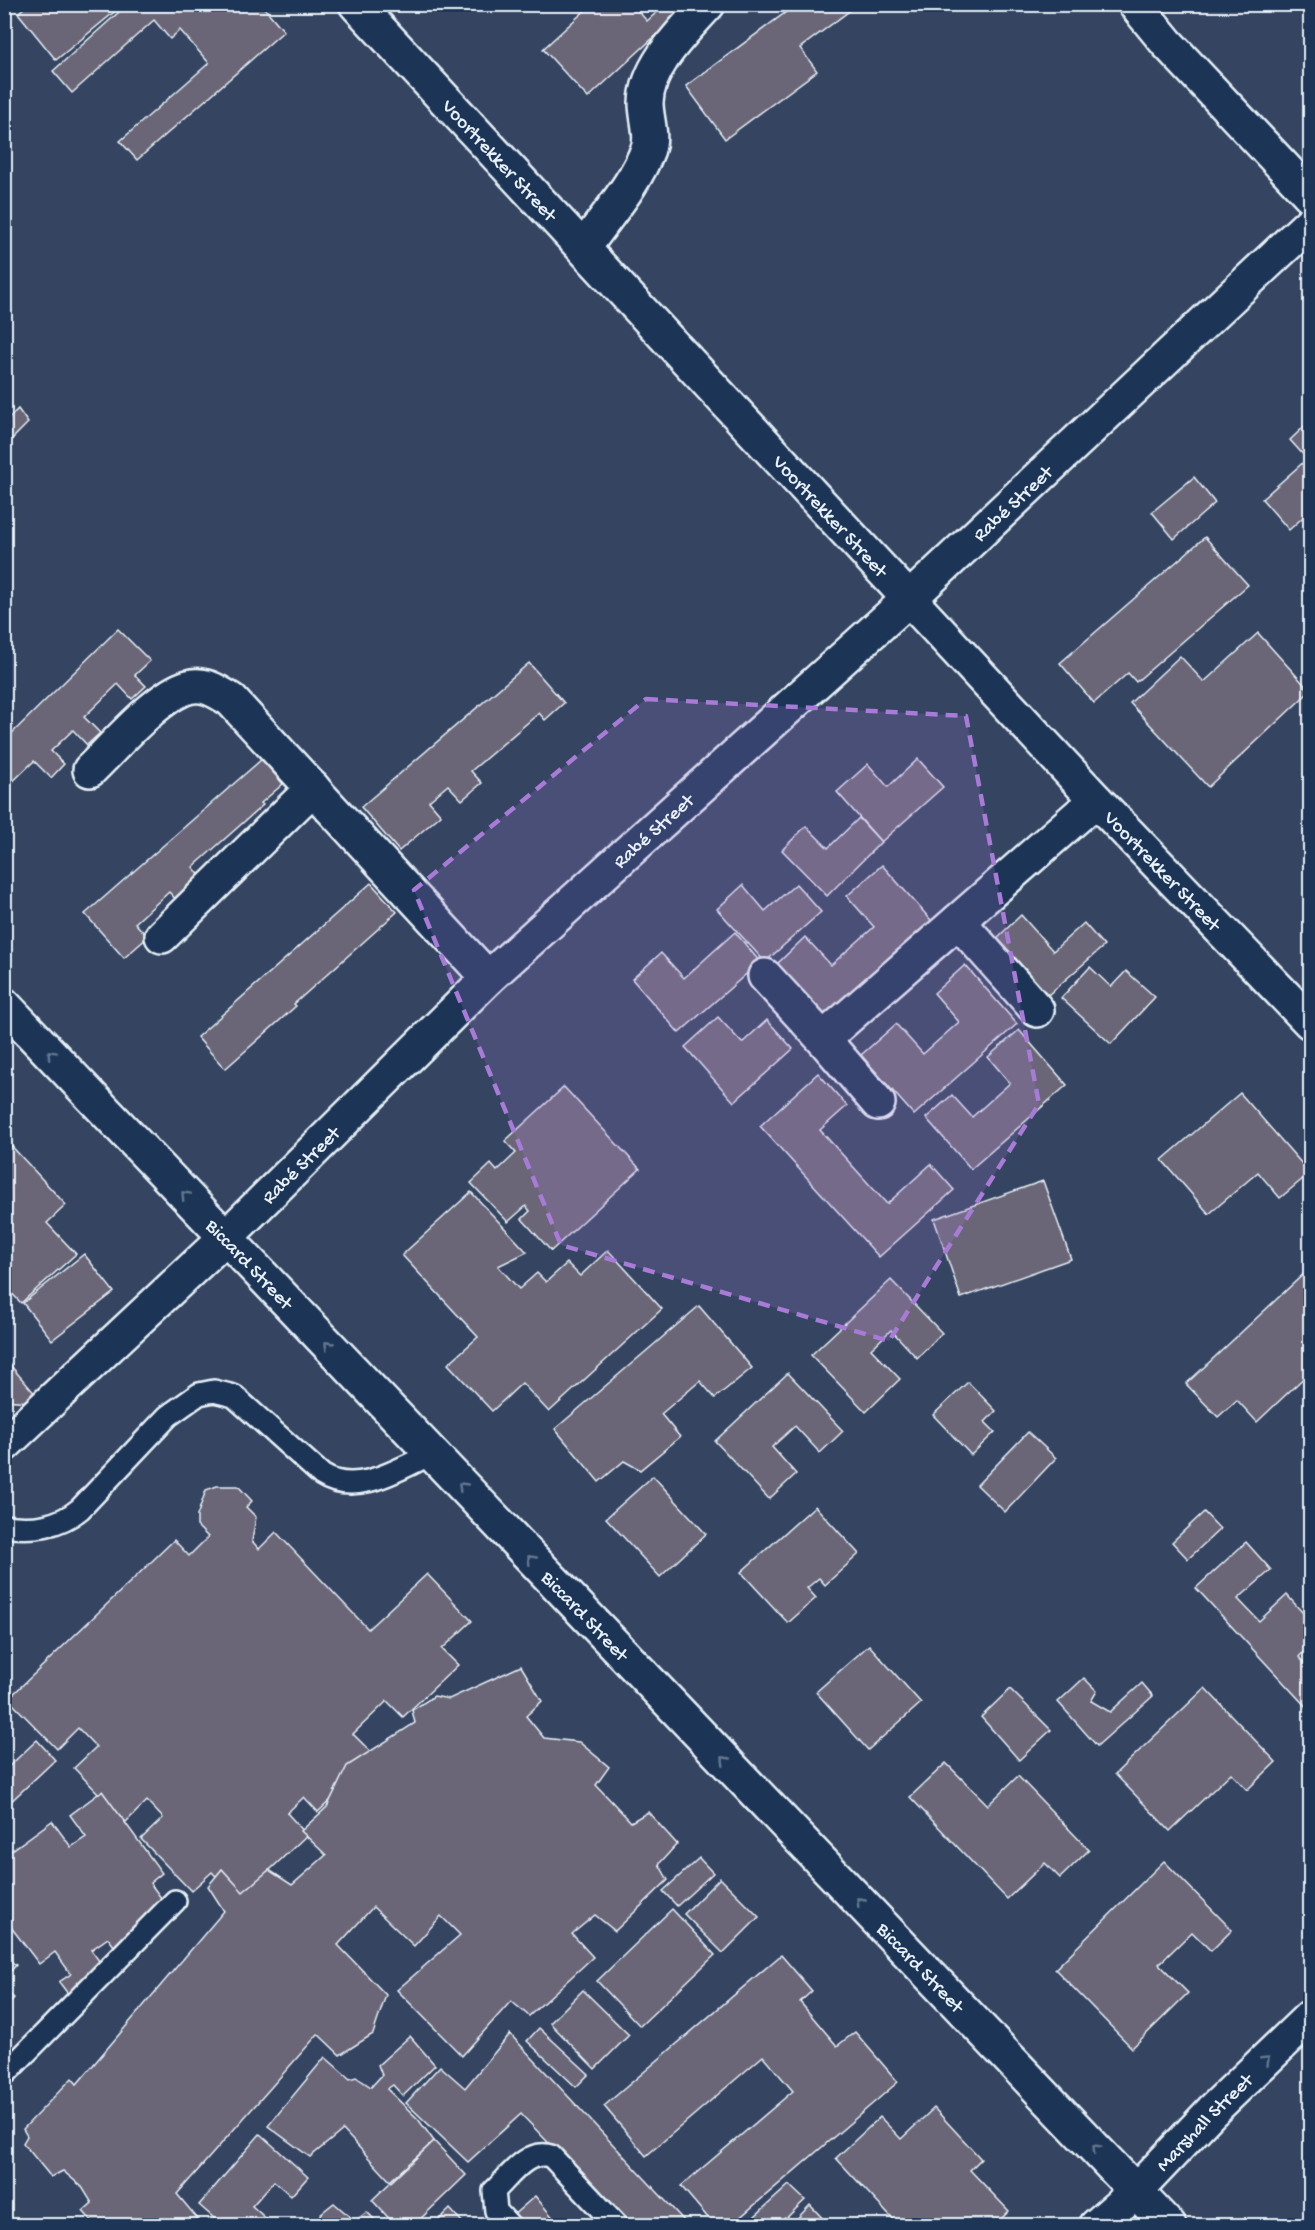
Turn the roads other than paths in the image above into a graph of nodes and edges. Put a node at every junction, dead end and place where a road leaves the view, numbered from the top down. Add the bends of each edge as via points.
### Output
1 (356, 4) edge
2 (708, 4) edge
3 (1135, 4) edge
4 (1311, 195) edge
5 (1311, 224) edge
6 (584, 249) junction
7 (910, 598) junction
8 (90, 770) dead end
9 (313, 788) junction
10 (1096, 800) junction
11 (958, 921) junction
12 (162, 936) dead end
13 (765, 976) dead end
14 (488, 978) junction
15 (4, 1005) edge
16 (1037, 1010) dead end
17 (1311, 1022) edge
18 (823, 1039) junction
19 (878, 1103) dead end
20 (225, 1238) junction
21 (4, 1445) edge
22 (431, 1454) junction
23 (4, 1526) edge
24 (176, 1901) dead end
25 (1311, 2017) edge
26 (4, 2075) edge
27 (1136, 2191) junction
28 (510, 2226) edge
29 (617, 2226) edge
30 (1096, 2226) edge
31 (1169, 2226) edge

1 - 6 street, Voortrekker Street
2 - 6 street via 659,64 646,103 649,146 639,169
3 - 4 street
5 - 7 street, Rabé Street
6 - 7 street, Voortrekker Street
7 - 10 street, Voortrekker Street
7 - 14 street, Rabé Street
8 - 9 street via 162,702 189,686 210,687 231,700
9 - 12 street
9 - 14 street
10 - 11 street
10 - 17 street, Voortrekker Street
11 - 16 street
11 - 18 street
13 - 18 street
14 - 20 street, Rabé Street
20 -> 15 street, Biccard Street
18 - 19 street
20 - 21 street, Rabé Street
22 -> 20 street, Biccard Street
22 - 23 lane via 366,1481 334,1483 234,1396 214,1391 199,1394 168,1416 67,1520 46,1527
27 -> 22 street, Biccard Street
24 - 26 lane
27 -> 25 street, Marshall Street via 1212,2111
27 - 30 street, Marshall Street
27 - 31 street, Biccard Street
28 - 29 lane via 496,2211 494,2191 529,2157 542,2154 551,2157

